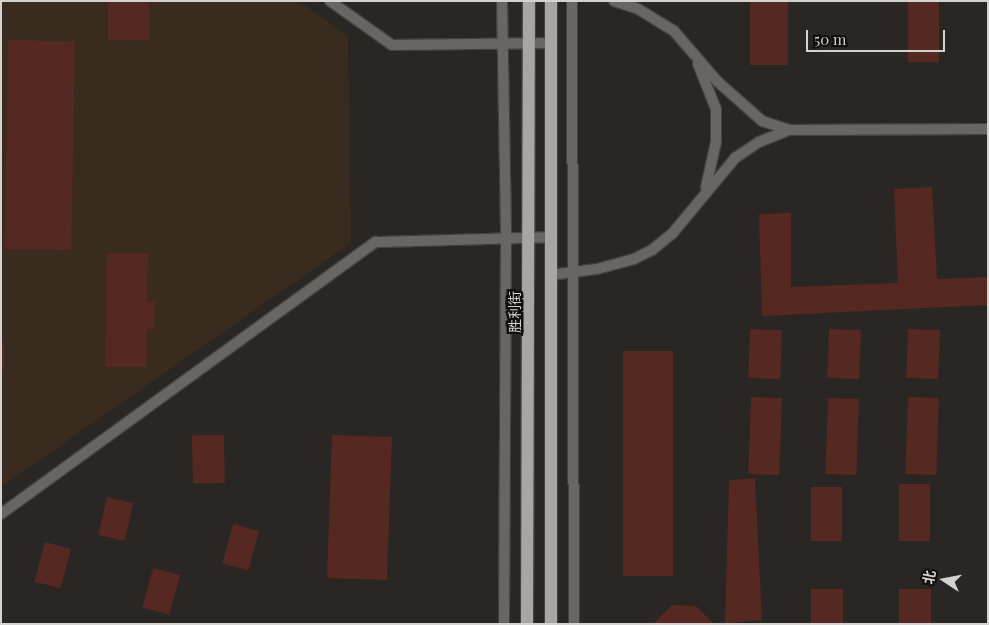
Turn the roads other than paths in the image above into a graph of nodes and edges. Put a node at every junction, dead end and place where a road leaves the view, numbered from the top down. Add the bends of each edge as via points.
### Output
1 (330, 1) edge
2 (502, 1) edge
3 (529, 1) edge
4 (551, 1) edge
5 (572, 1) edge
6 (614, 1) edge
7 (552, 43) junction
8 (530, 45) junction
9 (692, 51) junction
10 (988, 129) edge
11 (789, 130) junction
12 (704, 195) junction
13 (530, 237) junction
14 (552, 237) junction
15 (506, 238) junction
16 (574, 272) junction
17 (551, 275) junction
18 (1, 514) edge
19 (504, 624) edge
20 (527, 624) edge
21 (551, 624) edge
22 (574, 624) edge

1 - 8 street via 392,45
2 - 15 street
3 - 8 main road, 胜利街
4 - 7 main road
5 - 16 street
6 - 9 street via 638,9 674,31
7 - 8 street
7 - 14 main road
8 - 13 main road, 胜利街
9 - 11 street via 741,105 762,121
9 - 12 street via 716,109 713,165
10 - 11 street
11 - 12 street via 759,142 736,158
12 - 16 street via 672,234 652,250 634,259
13 - 14 street
13 - 15 street
13 - 20 main road, 胜利街
14 - 17 main road
15 - 18 street via 376,242
15 - 19 street
16 - 17 street
16 - 22 street
17 - 21 main road

